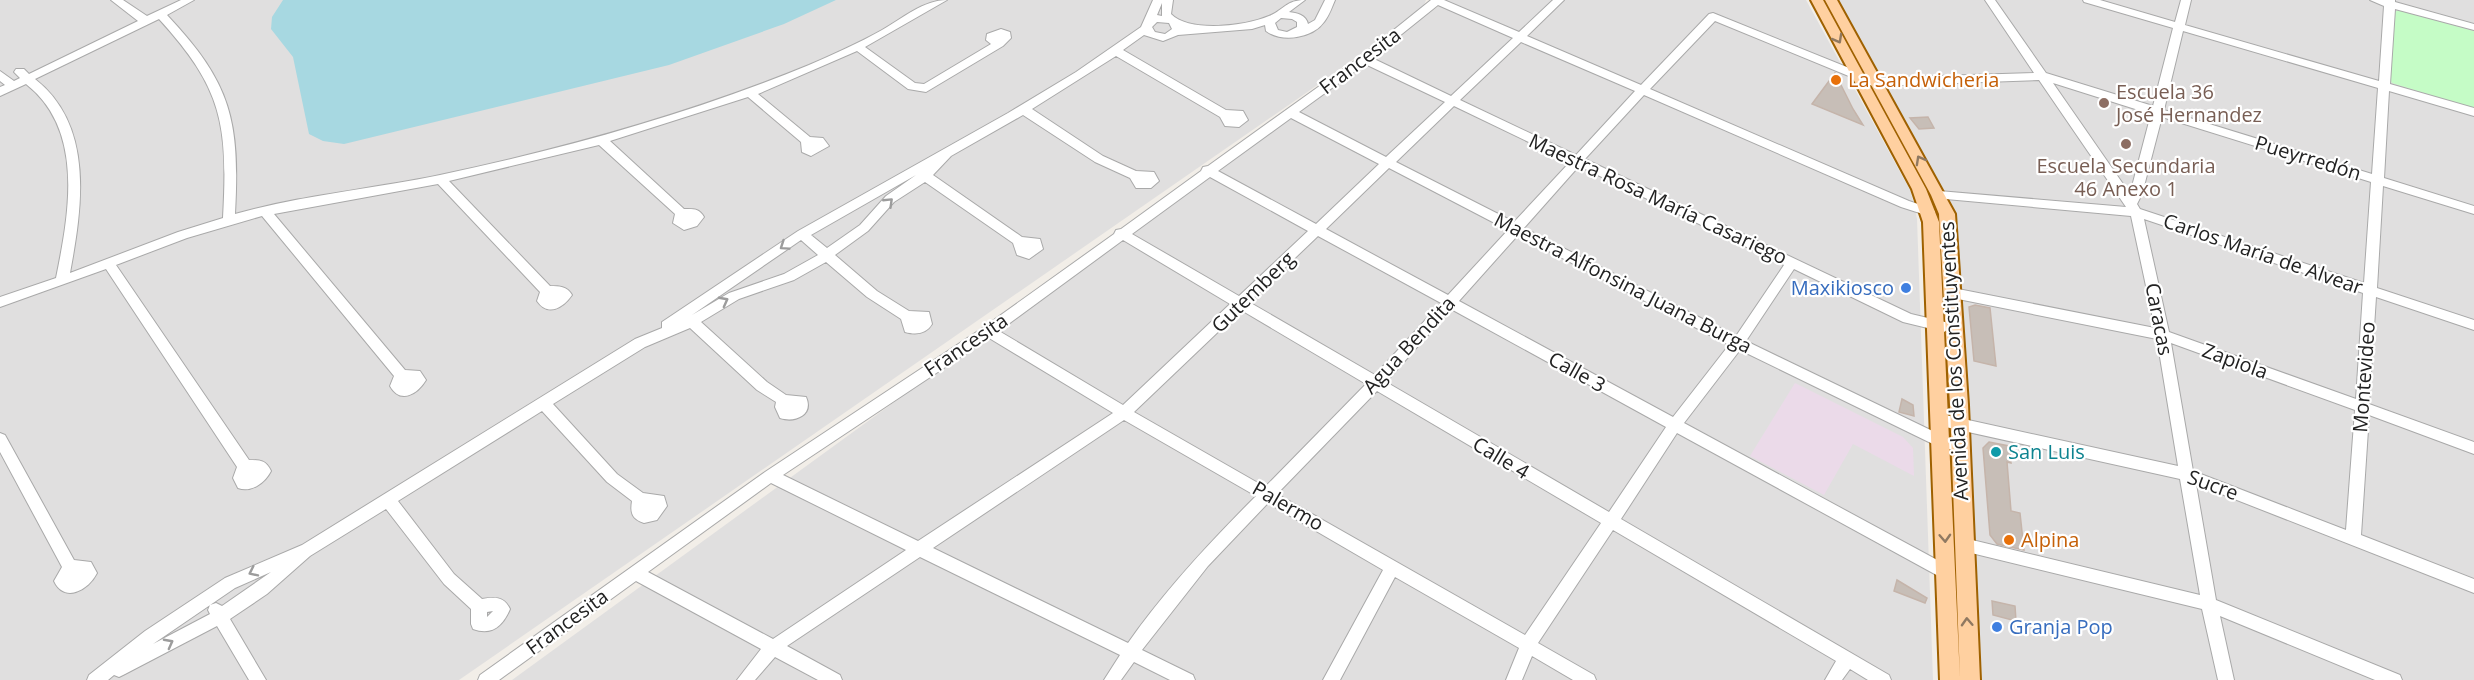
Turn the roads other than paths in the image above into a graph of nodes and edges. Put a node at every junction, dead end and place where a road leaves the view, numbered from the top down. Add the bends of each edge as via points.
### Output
1 (116, 0) edge
2 (172, 0) edge
3 (189, 0) edge
4 (942, 0) edge
5 (1158, 0) edge
6 (1168, 0) edge
7 (1300, 0) edge
8 (1330, 0) edge
9 (1559, 0) edge
10 (1816, 0) edge
11 (1831, 0) edge
12 (1990, 0) edge
13 (2088, 0) edge
14 (2186, 0) edge
15 (2375, 0) edge
16 (1437, 1) edge
17 (2390, 2) edge
18 (161, 11) junction
19 (1713, 15) joint
20 (1273, 18) junction
21 (142, 19) junction
22 (1174, 24) junction
23 (1148, 25) junction
24 (2179, 27) junction
25 (2474, 27) edge
26 (1221, 29) junction
27 (1297, 34) junction
28 (1282, 35) junction
29 (1521, 36) junction
30 (1163, 37) junction
31 (999, 44) dead end
32 (860, 48) junction
33 (1116, 51) junction
34 (1364, 59) junction
35 (24, 76) junction
36 (2043, 76) junction
37 (1859, 77) junction
38 (5, 80) edge
39 (1877, 82) junction
40 (2384, 86) junction
41 (1642, 89) junction
42 (0, 92) edge
43 (751, 94) junction
44 (1452, 101) junction
45 (1023, 109) junction
46 (1289, 112) junction
47 (2158, 112) junction
48 (2474, 112) edge
49 (1224, 114) dead end
50 (600, 140) junction
51 (807, 141) dead end
52 (1387, 162) junction
53 (1578, 162) junction
54 (1207, 170) junction
55 (921, 173) junction
56 (1134, 175) dead end
57 (440, 179) junction
58 (2378, 180) junction
59 (1939, 195) junction
60 (2134, 208) junction
61 (2474, 210) edge
62 (265, 212) junction
63 (1929, 212) junction
64 (681, 213) dead end
65 (230, 220) junction
66 (1517, 229) junction
67 (1318, 230) junction
68 (1120, 233) junction
69 (802, 234) junction
70 (1019, 241) dead end
71 (827, 255) junction
72 (1792, 263) junction
73 (108, 264) junction
74 (62, 281) junction
75 (2370, 290) junction
76 (547, 291) dead end
77 (1953, 293) junction
78 (0, 302) edge
79 (1449, 302) junction
80 (1240, 304) junction
81 (907, 315) dead end
82 (687, 318) junction
83 (1937, 325) junction
84 (2474, 325) edge
85 (1955, 328) junction
86 (989, 331) junction
87 (2163, 335) junction
88 (1738, 343) junction
89 (401, 375) dead end
90 (1375, 383) junction
91 (783, 400) dead end
92 (543, 404) junction
93 (2362, 407) junction
94 (1124, 413) junction
95 (1941, 420) junction
96 (1960, 424) junction
97 (1674, 426) junction
98 (0, 439) edge
99 (1942, 442) junction
100 (1960, 446) junction
101 (2474, 448) edge
102 (245, 466) dead end
103 (2186, 474) junction
104 (770, 476) junction
105 (1265, 493) junction
106 (640, 499) dead end
107 (388, 500) junction
108 (1612, 523) junction
109 (2353, 539) junction
110 (1964, 545) junction
111 (307, 550) junction
112 (920, 551) junction
113 (1393, 566) junction
114 (70, 567) dead end
115 (635, 573) junction
116 (1947, 573) junction
117 (2474, 586) edge
118 (208, 598) junction
119 (2209, 604) junction
120 (479, 606) dead end
121 (221, 616) junction
122 (1528, 645) junction
123 (773, 648) junction
124 (1129, 652) junction
125 (1847, 659) junction
126 (97, 680) edge
127 (258, 680) edge
128 (486, 680) edge
129 (745, 680) edge
130 (834, 680) edge
131 (1112, 680) edge
132 (1186, 680) edge
133 (1331, 680) edge
134 (1514, 680) edge
135 (1588, 680) edge
136 (1833, 680) edge
137 (1883, 680) edge
138 (1951, 680) edge
139 (1970, 680) edge
140 (2226, 680) edge
141 (2394, 680) edge

1 - 21 street
2 - 18 street
3 - 18 street
4 - 32 street
5 - 23 street
6 - 22 street via 1166,14
7 - 20 street
8 - 27 street via 1319,22
9 - 29 street, Gutemberg
10 -> 37 main road, Avenida de los Constituyentes
11 - 39 main road, Avenida de los Constituyentes
12 - 36 street, Caracas
13 - 24 street
14 - 24 street
15 - 17 street
16 - 29 street
16 - 34 street, Francesita
17 - 25 street
17 - 40 street, Montevideo
18 - 21 street
18 - 65 street via 193,50 220,94 232,149
19 - 37 street, Pueyrredón
19 - 41 street, Agua Bendita
20 - 26 street via 1252,26
20 - 27 street via 1299,18 1303,28
20 - 28 street via 1270,29
21 - 35 street
22 - 23 street
22 - 26 street
22 - 30 street
23 - 30 street via 1154,36
23 - 33 street
24 - 40 street
24 - 47 street
26 - 28 street
27 - 28 street
29 - 41 street
29 - 44 street, Gutemberg
30 - 33 street
31 - 32 street via 926,88 912,86
32 - 43 street
33 - 45 street
33 - 49 street
34 - 44 street, Maestra Rosa María Casariego
34 - 46 street, Francesita
35 - 38 street
35 - 74 street via 55,110 72,153 77,188 75,214
36 - 39 street, Pueyrredón
36 - 47 street, Pueyrredón
36 - 60 street, Caracas
37 - 39 street, Pueyrredón
37 - 63 main road, Avenida de los Constituyentes
38 - 42 street
59 -> 39 main road, Avenida de los Constituyentes
40 - 48 street
40 - 58 street, Montevideo
41 - 53 street, Agua Bendita
41 - 63 street
43 - 50 street
43 - 51 street
44 - 52 street, Gutemberg
44 - 53 street, Maestra Rosa María Casariego
45 - 55 street
45 - 56 street via 1092,155
46 - 52 street, Maestra Alfonsina Juana Burga
46 - 54 street, Francesita
47 - 58 street, Pueyrredón
47 - 60 street
50 - 57 street
50 - 64 street
52 - 66 street, Maestra Alfonsina Juana Burga
52 - 67 street, Gutemberg
53 - 66 street, Agua Bendita
53 - 72 street, Maestra Rosa María Casariego
54 - 67 street, Calle 3
54 - 68 street, Francesita
55 - 69 street
55 - 70 street
71 -> 55 street via 864,228
57 - 62 street
57 - 76 street
58 - 61 street, Pueyrredón
58 - 75 street, Montevideo
59 - 60 street, Carlos María de Alvear
59 - 77 main road, Avenida de los Constituyentes via 1947,214
60 - 75 street, Carlos María de Alvear
60 - 87 street, Caracas
62 - 65 street
62 - 89 street
63 - 83 main road, Avenida de los Constituyentes
65 - 73 street
66 - 79 street, Agua Bendita
66 - 88 street, Maestra Alfonsina Juana Burga
67 - 79 street, Calle 3
67 - 80 street, Gutemberg
68 - 80 street, Calle 4
68 - 86 street, Francesita
69 - 71 street
69 -> 82 street
71 - 81 street via 872,294
82 -> 71 street via 789,277
72 - 83 street, Maestra Rosa María Casariego via 1908,318
72 - 88 street
73 - 74 street
73 - 102 street
74 - 78 street
75 - 84 street, Carlos María de Alvear
75 - 93 street, Montevideo
77 - 85 main road, Avenida de los Constituyentes
77 - 87 street, Zapiola
79 - 90 street, Agua Bendita
79 - 97 street, Calle 3
80 - 90 street, Calle 4
80 - 94 street, Gutemberg
82 - 91 street via 729,359
82 - 92 street
83 - 85 street, Maestra Rosa María Casariego
83 - 95 main road, Avenida de los Constituyentes
85 - 96 main road, Avenida de los Constituyentes
86 - 94 street, Palermo
86 - 104 street, Francesita
87 - 93 street, Zapiola
87 - 103 street, Caracas
88 - 97 street
88 - 99 street, Maestra Alfonsina Juana Burga
90 - 105 street, Agua Bendita
90 - 108 street, Calle 4
92 - 106 street via 602,468
92 - 107 street
93 - 101 street, Zapiola
93 - 109 street, Montevideo
94 - 105 street, Palermo
94 - 112 street, Gutemberg
95 - 96 street, Sucre
95 - 99 main road, Avenida de los Constituyentes
96 - 100 main road, Avenida de los Constituyentes
96 - 103 street, Sucre
97 - 108 street
97 - 116 street, Calle 3
98 - 114 street
99 - 100 street, Maestra Alfonsina Juana Burga
99 -> 116 main road, Avenida de los Constituyentes
100 - 110 main road, Avenida de los Constituyentes
103 - 109 street, Sucre
103 - 119 street, Caracas
104 - 112 street
104 - 115 street, Francesita
105 - 113 street, Palermo
105 - 124 street, Agua Bendita
107 - 111 street
107 - 120 street via 449,579
108 - 122 street
108 - 125 street, Calle 4
109 - 117 street, Sucre
110 - 119 street
139 -> 110 main road, Avenida de los Constituyentes
111 -> 118 street via 253,572
111 - 121 street
112 - 123 street, Gutemberg
112 - 124 street
113 - 122 street, Palermo
113 - 133 street
115 - 123 street
115 - 128 street, Francesita
116 - 138 main road, Avenida de los Constituyentes
118 - 121 street
118 - 126 street
119 - 140 street, Caracas
119 - 141 street
126 -> 121 street
121 - 127 street
122 - 134 street
122 - 135 street, Palermo
123 - 129 street, Gutemberg
123 - 130 street
124 - 131 street, Agua Bendita
124 - 132 street
125 - 136 street
125 - 137 street, Calle 4

